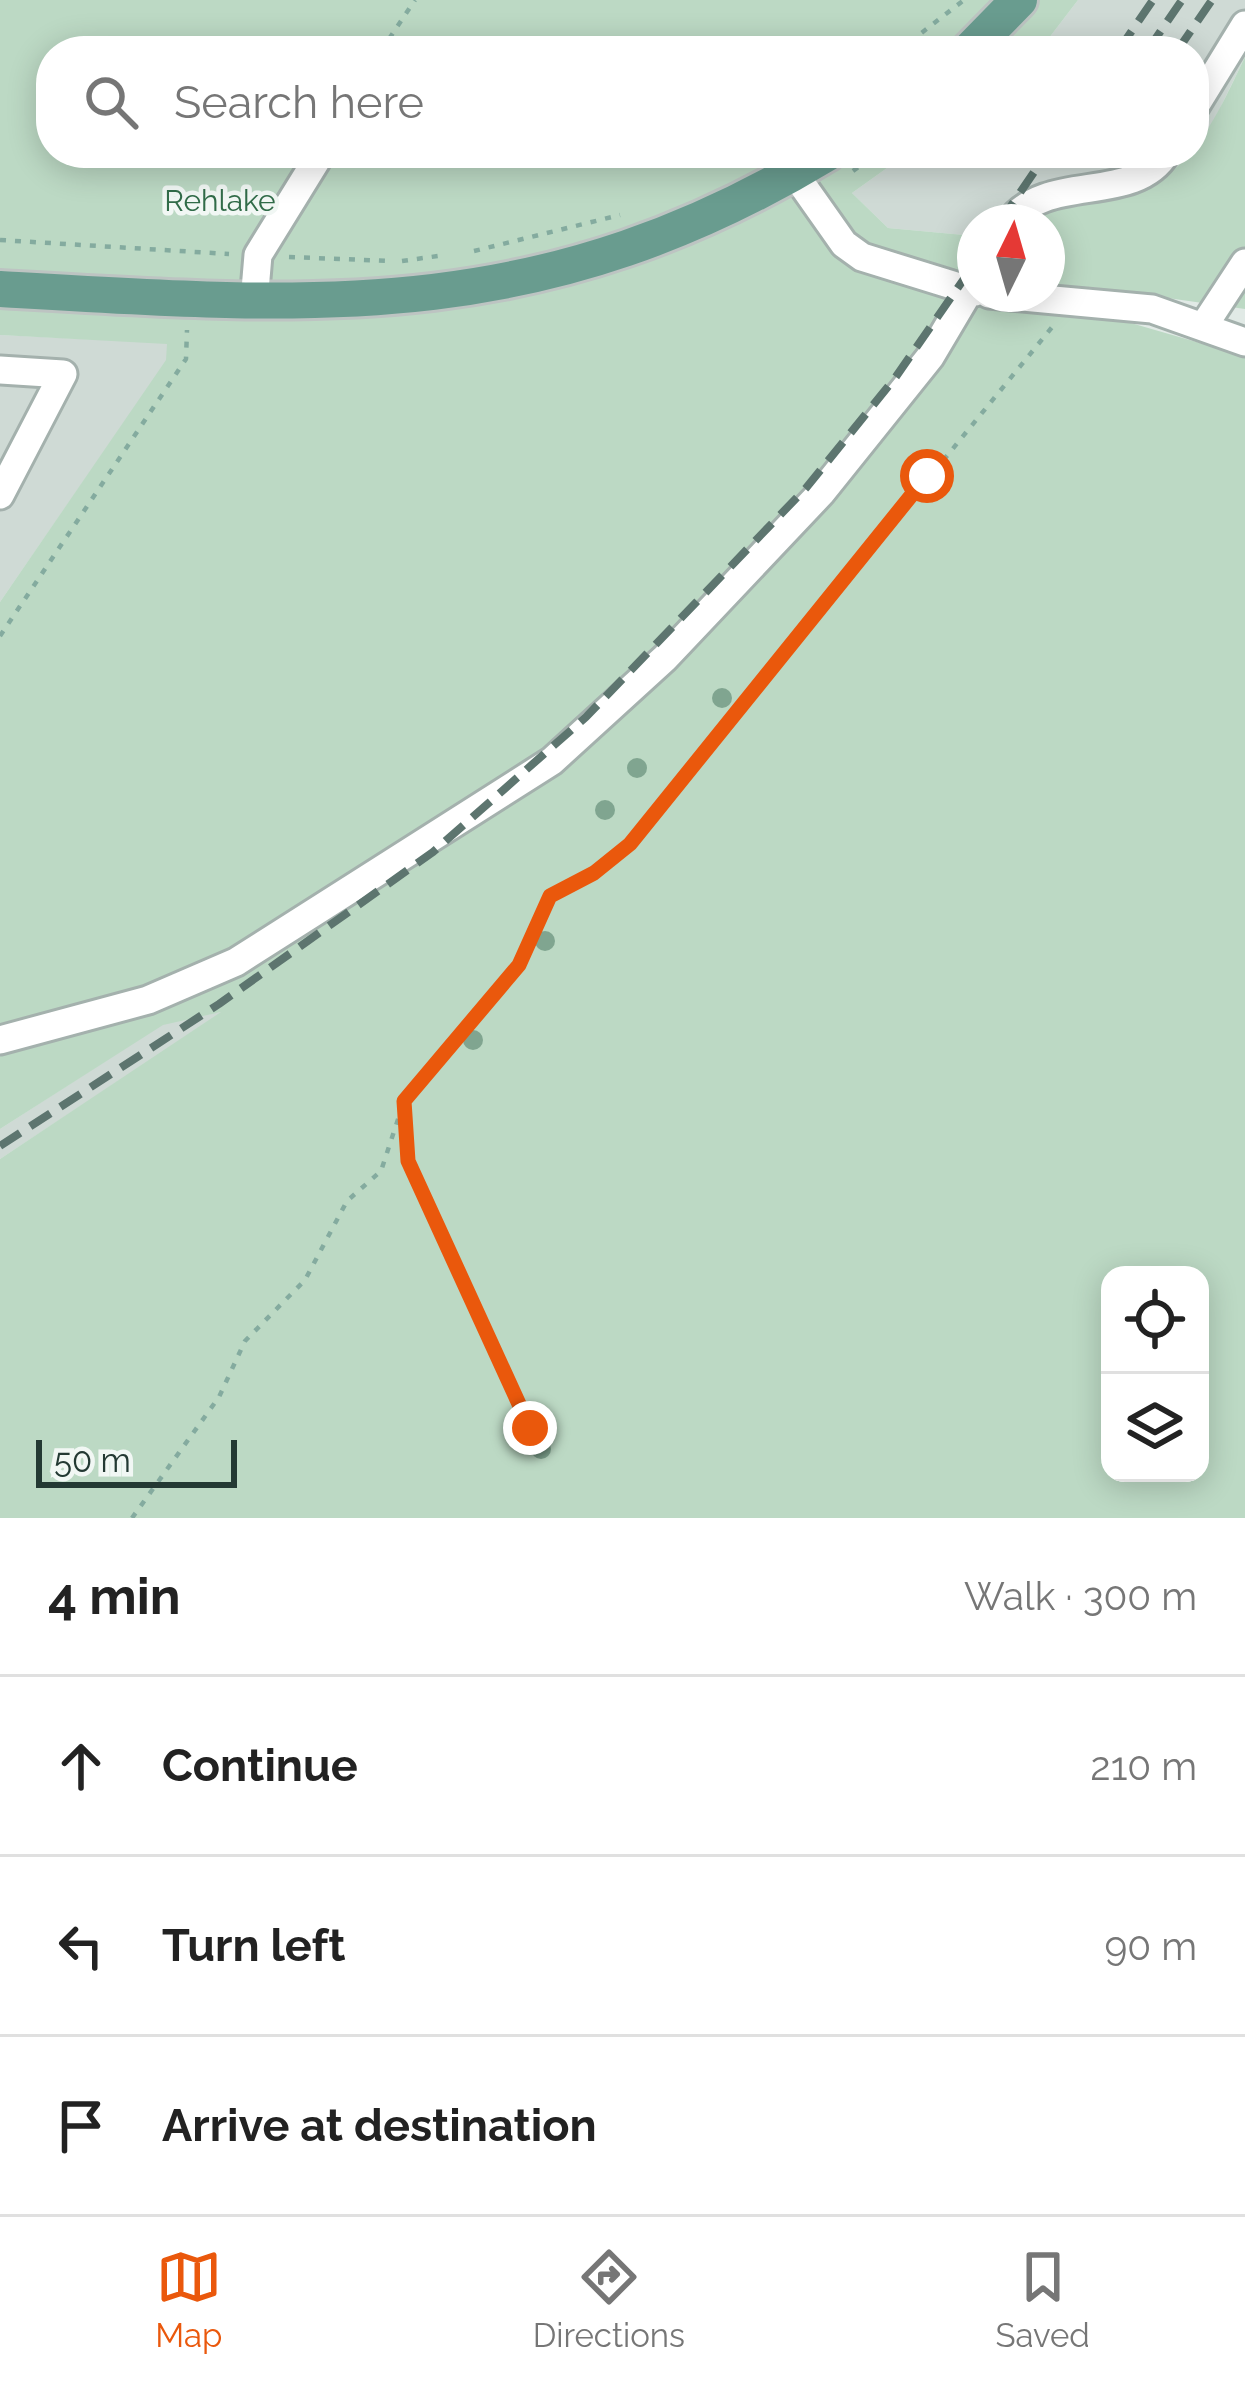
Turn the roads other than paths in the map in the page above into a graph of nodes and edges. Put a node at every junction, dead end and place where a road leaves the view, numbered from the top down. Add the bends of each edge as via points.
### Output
1 (1019, 0) edge
2 (1245, 26) edge
3 (984, 36) edge
4 (1209, 84) edge
5 (312, 168) edge
6 (817, 168) edge
7 (1144, 168) edge
8 (804, 187) junction
9 (1029, 204) edge
10 (1245, 263) edge
11 (957, 283) edge
12 (0, 289) edge
13 (1065, 298) edge
14 (254, 302) junction
15 (961, 312) edge
16 (1203, 327) junction
17 (1245, 342) edge
18 (0, 370) edge
19 (0, 495) edge
20 (0, 1040) edge

1 - 3 main road
2 - 4 street
5 - 14 street via 258,255
6 - 8 main road
7 - 9 street
8 - 11 street via 862,257
8 - 14 main road via 554,273 350,303
10 - 16 street
12 - 14 main road
13 - 16 street via 1152,309
15 - 20 street via 821,493 664,658 552,761 236,962 148,1000
16 - 17 street
18 - 19 street via 63,374

